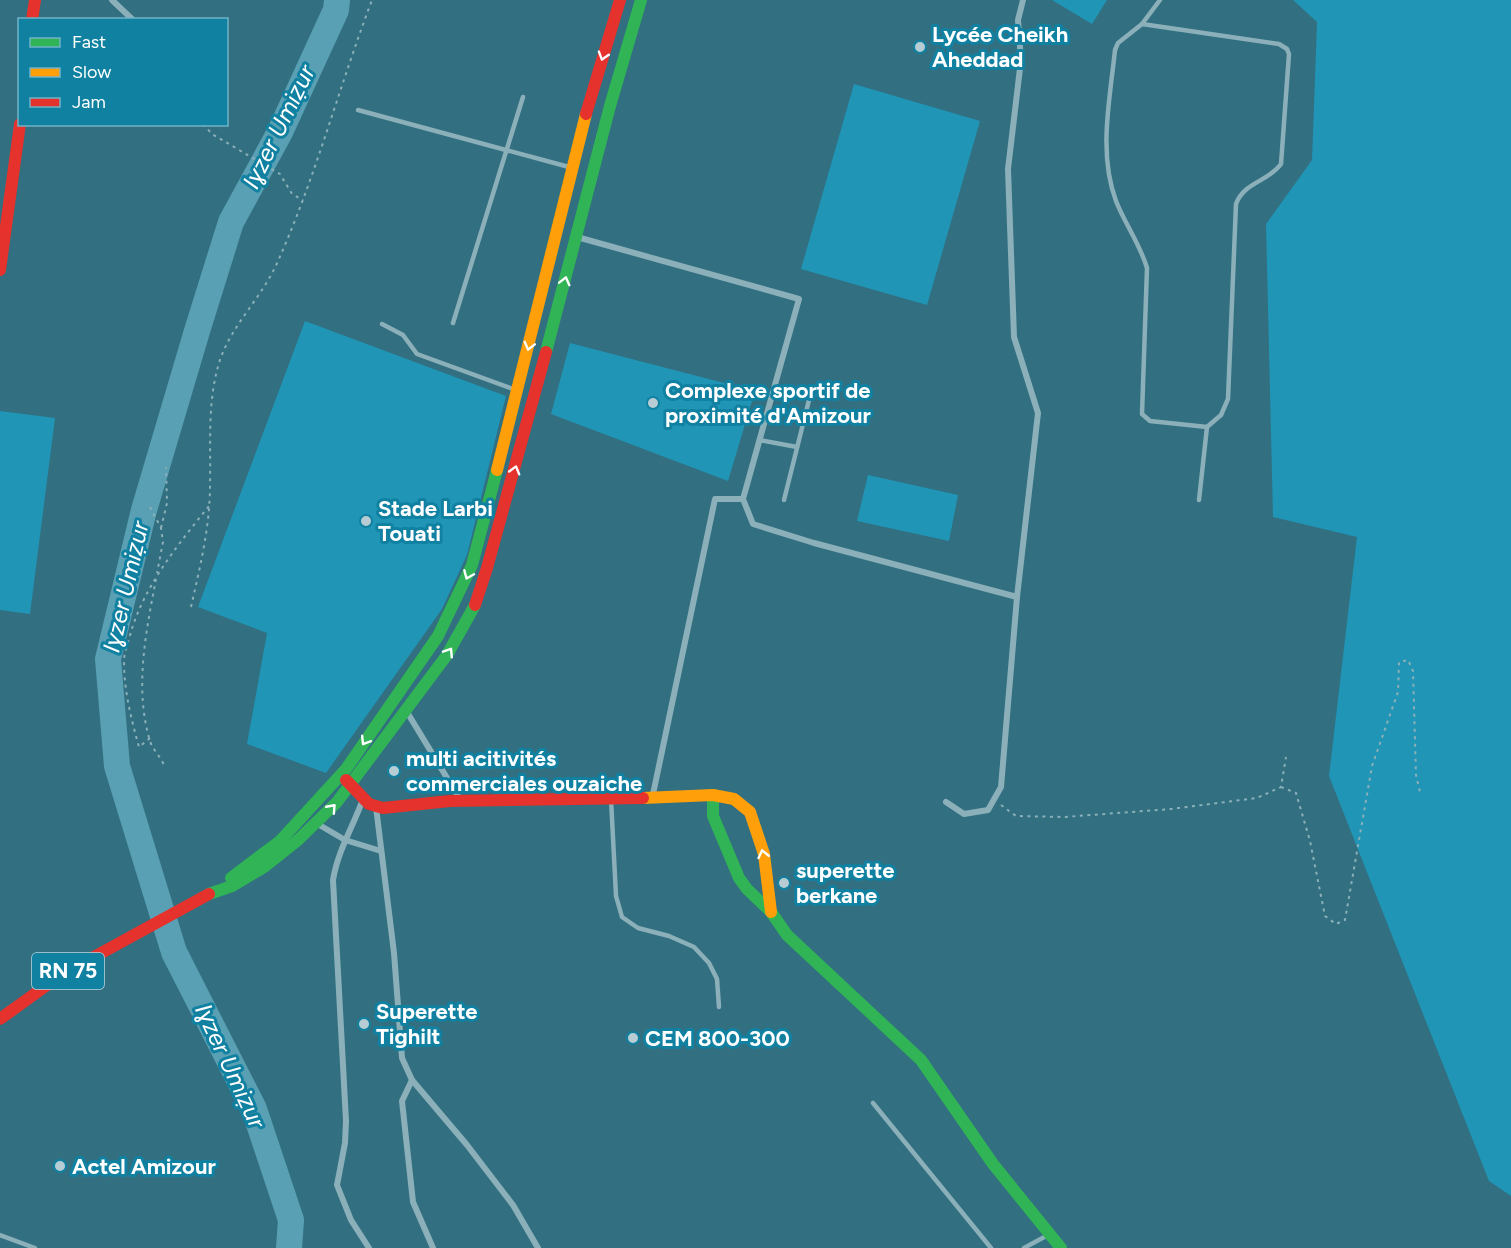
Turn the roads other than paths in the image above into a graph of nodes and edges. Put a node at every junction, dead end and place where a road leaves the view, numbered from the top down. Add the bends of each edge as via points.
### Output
1 (34, 0) edge
2 (112, 0) edge
3 (641, 0) edge
4 (1023, 0) edge
5 (1161, 0) edge
6 (618, 5) edge
7 (636, 16) junction
8 (32, 18) edge
9 (131, 18) edge
10 (1142, 24) junction
11 (523, 97) dead end
12 (358, 110) dead end
13 (20, 126) edge
14 (507, 149) junction
15 (572, 168) junction
16 (576, 237) junction
17 (0, 270) edge
18 (453, 323) dead end
19 (382, 324) dead end
20 (812, 388) dead end
21 (518, 391) junction
22 (514, 407) junction
23 (531, 411) junction
24 (1207, 427) junction
25 (759, 440) junction
26 (797, 447) junction
27 (742, 500) junction
28 (784, 500) dead end
29 (1199, 500) dead end
30 (1017, 597) junction
31 (406, 711) junction
32 (342, 774) junction
33 (350, 786) junction
34 (713, 795) junction
35 (363, 799) junction
36 (611, 799) junction
37 (652, 799) junction
38 (461, 801) junction
39 (946, 801) dead end
40 (376, 807) junction
41 (316, 823) junction
42 (345, 840) junction
43 (381, 851) junction
44 (218, 890) junction
45 (771, 912) junction
46 (719, 1007) dead end
47 (5, 1016) edge
48 (0, 1026) edge
49 (412, 1080) junction
50 (873, 1103) dead end
51 (1050, 1234) junction
52 (0, 1235) edge
53 (1032, 1246) edge
54 (35, 1248) edge
55 (369, 1248) edge
56 (433, 1248) edge
57 (538, 1248) edge
58 (991, 1248) edge
59 (1024, 1248) edge
60 (1061, 1248) edge

1 - 8 main road
2 - 9 street
3 - 7 main road, RN 75
4 - 30 street via 1018,20 1021,60 1008,169 1014,337 1038,413
5 - 10 lane
6 - 7 main road
6 -> 15 main road, RN 75
7 - 16 main road, RN 75
10 - 24 lane via 1115,50 1107,159 1116,200 1147,268 1142,414 1150,421
10 - 24 lane via 1279,44 1289,54 1281,164 1239,194 1236,204 1228,399 1221,415
11 - 14 lane
12 - 14 lane
13 - 17 main road
14 - 15 lane
14 - 18 lane
15 -> 21 main road, RN 75
23 -> 16 main road, RN 75
16 - 25 street via 800,299
19 - 21 lane via 403,334 417,354
20 - 26 lane
21 - 22 main road, RN 75
22 - 23 main road
22 -> 32 main road, RN 75 via 480,540 460,592 438,636
31 -> 23 main road, RN 75 via 447,655 475,605
24 - 29 lane
25 - 26 lane
25 - 27 street
26 - 28 lane
27 - 30 street via 753,524
27 - 37 street via 715,499
30 - 39 street via 1001,787 988,810 964,814
31 - 33 main road, RN 75
31 - 38 street
32 - 33 main road
32 - 44 main road, RN 75 via 279,841
33 - 35 main road
41 -> 33 main road, RN 75
34 - 37 main road
34 - 45 main road via 713,816 739,878
45 -> 34 main road via 764,854 750,812 734,799
35 - 40 main road
35 - 42 street
36 - 37 main road
36 - 38 main road
36 - 46 lane via 616,896 622,917 638,928 694,947 717,979
38 - 40 main road
40 - 43 street
41 - 42 street
41 - 44 main road, RN 75 via 256,874
42 - 43 street
42 - 55 street via 333,880 346,1121 337,1185 351,1220
43 - 49 street via 402,1058
44 - 47 main road, RN 75 via 61,975
45 - 51 main road via 787,935 921,1060 993,1164
47 - 48 main road, RN 75
49 - 56 street via 402,1101 413,1202
49 - 57 street via 513,1205
50 - 58 lane
51 - 53 lane
51 - 60 main road
52 - 54 lane
53 - 59 lane

